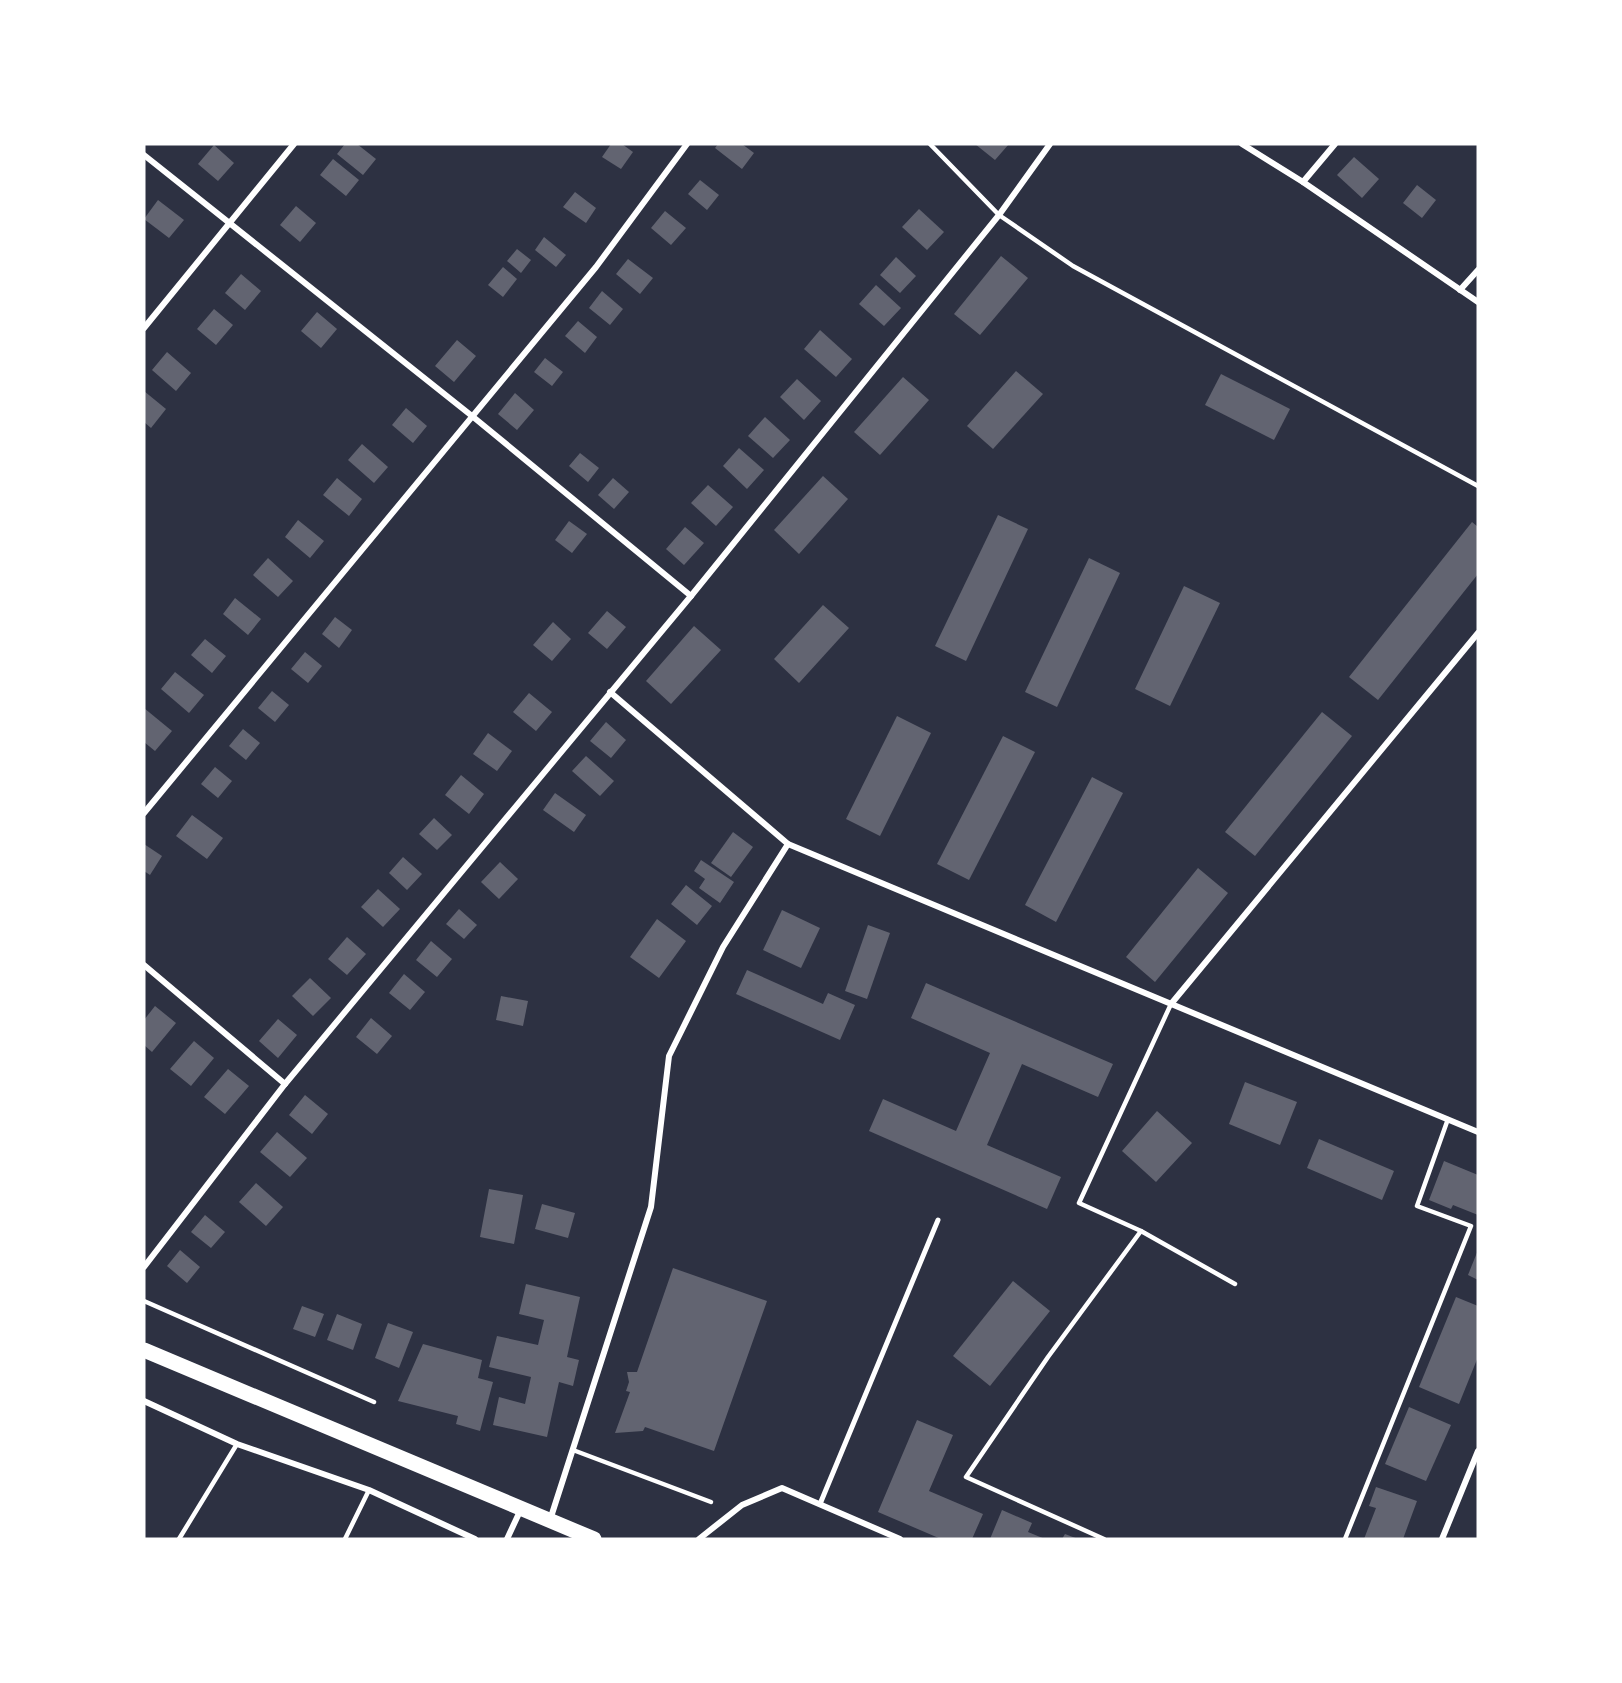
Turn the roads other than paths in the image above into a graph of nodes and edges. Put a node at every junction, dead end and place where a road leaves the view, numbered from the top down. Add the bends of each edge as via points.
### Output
1 (294, 144) edge
2 (687, 144) edge
3 (930, 144) edge
4 (1050, 144) edge
5 (1242, 144) edge
6 (1335, 144) edge
7 (144, 155) edge
8 (1304, 182) junction
9 (999, 215) junction
10 (229, 225) junction
11 (1478, 270) edge
12 (1460, 290) junction
13 (1478, 302) edge
14 (144, 328) edge
15 (472, 416) junction
16 (1478, 486) edge
17 (691, 596) junction
18 (1478, 633) edge
19 (610, 692) junction
20 (144, 813) edge
21 (788, 844) junction
22 (144, 965) edge
23 (1171, 1004) junction
24 (285, 1084) junction
25 (1448, 1119) junction
26 (1478, 1132) edge
27 (938, 1220) dead end
28 (1141, 1231) junction
29 (144, 1267) edge
30 (1234, 1284) dead end
31 (144, 1301) edge
32 (144, 1350) edge
33 (144, 1401) edge
34 (374, 1402) dead end
35 (237, 1444) junction
36 (573, 1450) junction
37 (1478, 1451) edge
38 (369, 1490) junction
39 (711, 1502) dead end
40 (820, 1504) junction
41 (521, 1509) junction
42 (550, 1521) junction
43 (179, 1539) edge
44 (345, 1539) edge
45 (475, 1539) edge
46 (507, 1539) edge
47 (594, 1539) edge
48 (699, 1539) edge
49 (900, 1539) edge
50 (1104, 1539) edge
51 (1345, 1539) edge
52 (1442, 1539) edge

1 - 10 street
2 - 15 street via 596,267
3 - 9 lane
4 - 9 street
5 - 8 street
6 - 8 street
7 - 10 street
8 - 12 street
9 - 16 lane via 1073,266
9 - 17 street
10 - 14 street
10 - 15 street
11 - 12 street
12 - 13 street
15 - 17 street
15 - 20 street
17 - 19 street
18 - 23 street
19 - 21 street
19 - 24 street
21 - 23 street
21 - 36 street via 723,947 669,1056 651,1207
22 - 24 street
23 - 25 street
23 - 28 lane via 1079,1203
24 - 29 street
25 - 26 street
25 - 51 lane via 1416,1206 1471,1226
27 - 40 street
28 - 30 lane
28 - 50 lane via 966,1477
31 - 34 lane
32 - 41 main road
33 - 35 street
35 - 38 street
35 - 43 lane
36 - 39 lane
36 - 42 street
37 - 52 street
38 - 44 lane
38 - 45 street
40 - 48 street via 782,1488 742,1505
40 - 49 street
41 - 42 main road
41 - 46 street
42 - 47 main road

